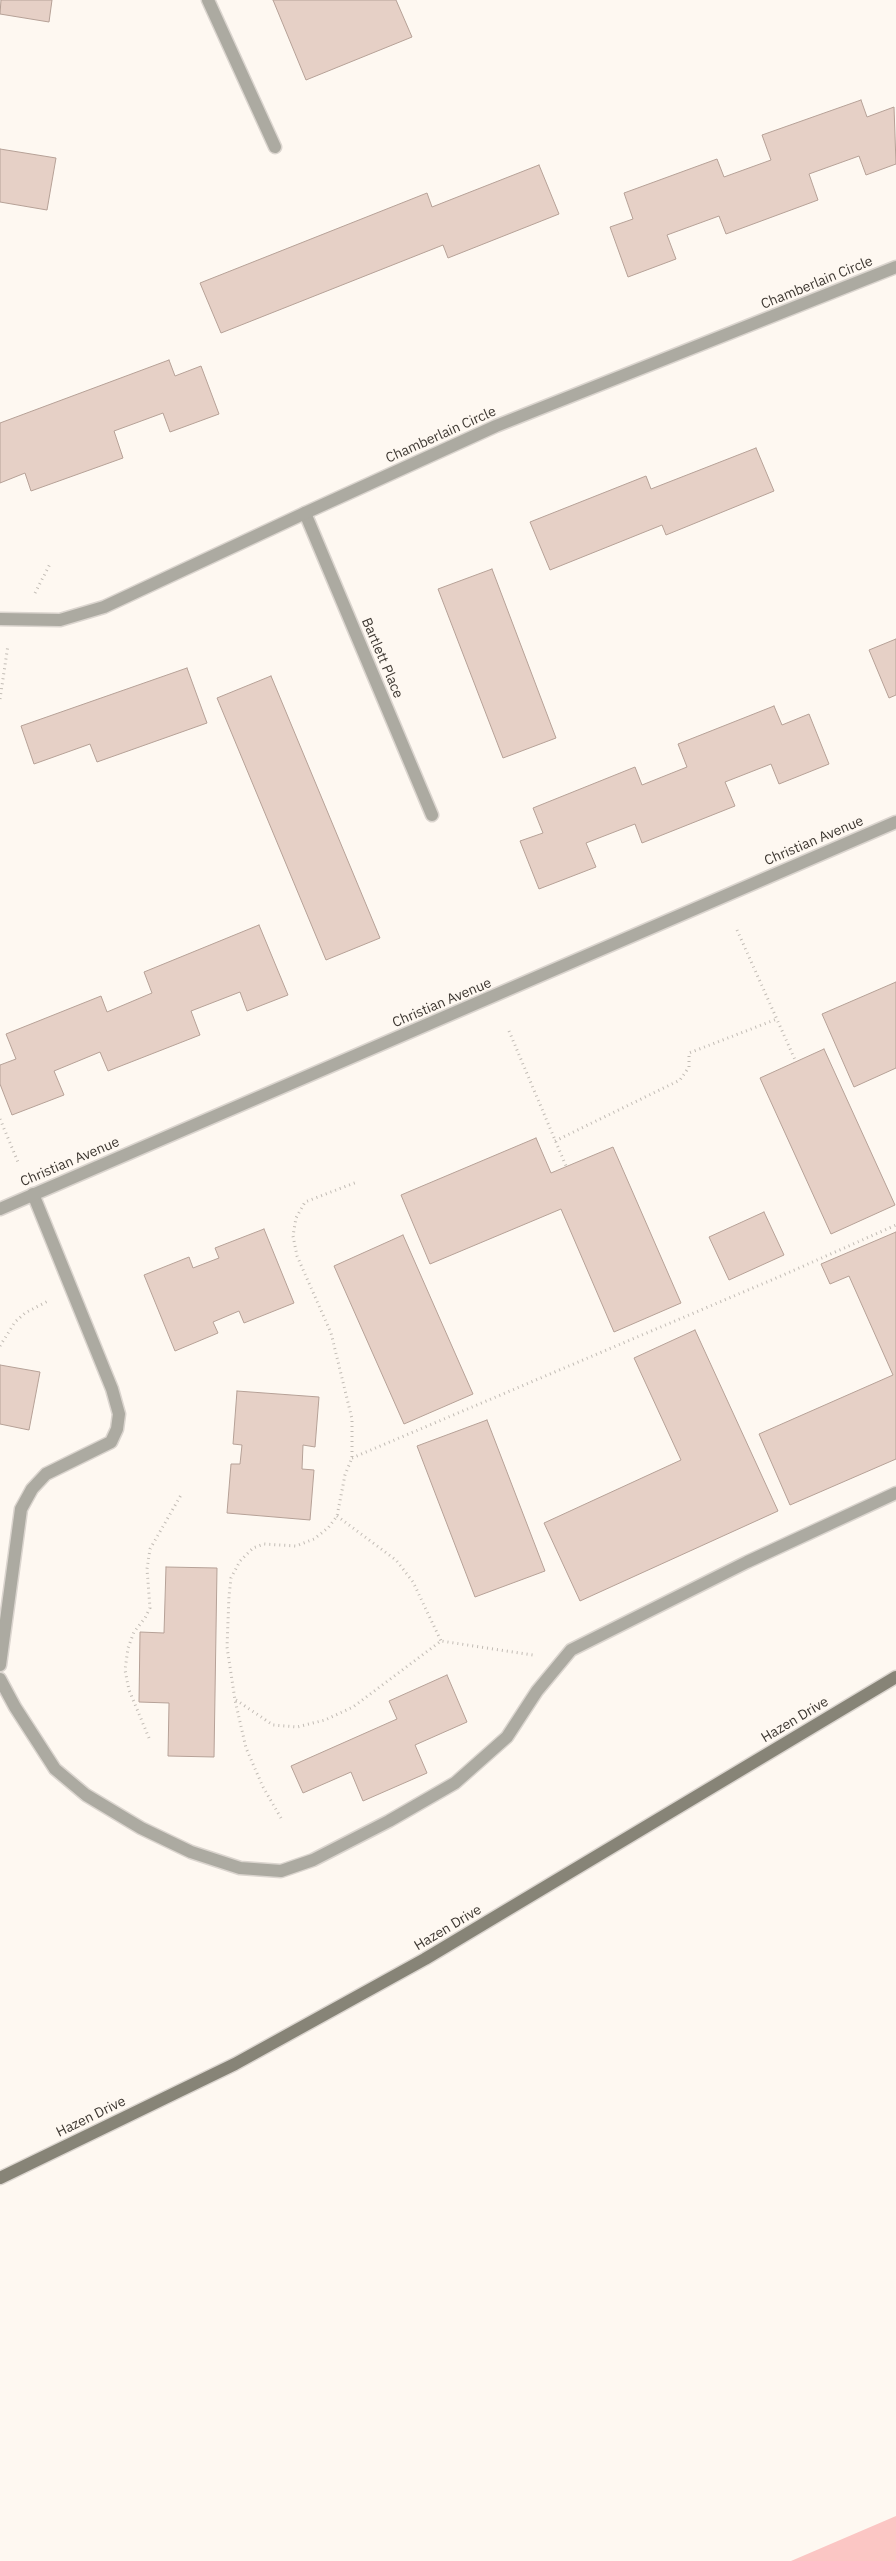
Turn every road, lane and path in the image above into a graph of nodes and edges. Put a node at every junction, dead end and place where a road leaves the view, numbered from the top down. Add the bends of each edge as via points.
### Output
1 (208, 0) edge
2 (275, 147) dead end
3 (896, 268) edge
4 (304, 513) junction
5 (0, 619) edge
6 (4, 664) dead end
7 (0, 699) edge
8 (432, 815) dead end
9 (896, 822) edge
10 (737, 930) dead end
11 (777, 1019) junction
12 (509, 1031) dead end
13 (796, 1062) dead end
14 (0, 1119) edge
15 (556, 1141) junction
16 (18, 1162) dead end
17 (566, 1166) dead end
18 (356, 1182) dead end
19 (33, 1194) junction
20 (0, 1209) edge
21 (896, 1225) edge
22 (25, 1313) dead end
23 (0, 1346) edge
24 (352, 1458) junction
25 (896, 1493) edge
26 (180, 1495) dead end
27 (337, 1516) junction
28 (442, 1641) junction
29 (563, 1660) junction
30 (0, 1665) edge
31 (896, 1677) edge
32 (0, 1679) edge
33 (235, 1700) junction
34 (149, 1738) dead end
35 (281, 1818) dead end
36 (0, 2178) edge

1 - 2 street
3 - 4 street, Chamberlain Circle via 496,426
4 - 5 street, Chamberlain Circle via 104,608 60,620
4 - 8 street, Bartlett Place
6 - 7 path
9 - 19 street, Christian Avenue
10 - 11 path
11 - 13 path
11 - 15 path via 689,1053 689,1066 680,1080
12 - 15 path
14 - 16 path
15 - 17 path
18 - 24 path via 305,1202 296,1218 293,1236 297,1256 333,1342 352,1419
19 - 20 street, Christian Avenue
19 - 30 street via 112,1389 119,1414 111,1442 46,1474 32,1488 21,1509
21 - 24 path
22 - 23 path
24 - 27 path via 345,1475
25 - 29 street via 747,1562 571,1650
26 - 34 path via 150,1549 147,1569 150,1608 134,1632 125,1670 129,1690
27 - 28 path via 396,1560 417,1590
27 - 33 path via 314,1540 296,1546 264,1544 254,1548 240,1561 231,1578 227,1647
28 - 29 path
28 - 33 path via 353,1707 325,1720 297,1727 273,1725
29 - 32 street via 537,1691 507,1737 455,1783 322,1856 281,1871 240,1868 191,1852 141,1828 86,1795 55,1769
31 - 36 street, Hazen Drive via 425,1959 235,2064
33 - 35 path via 246,1748

